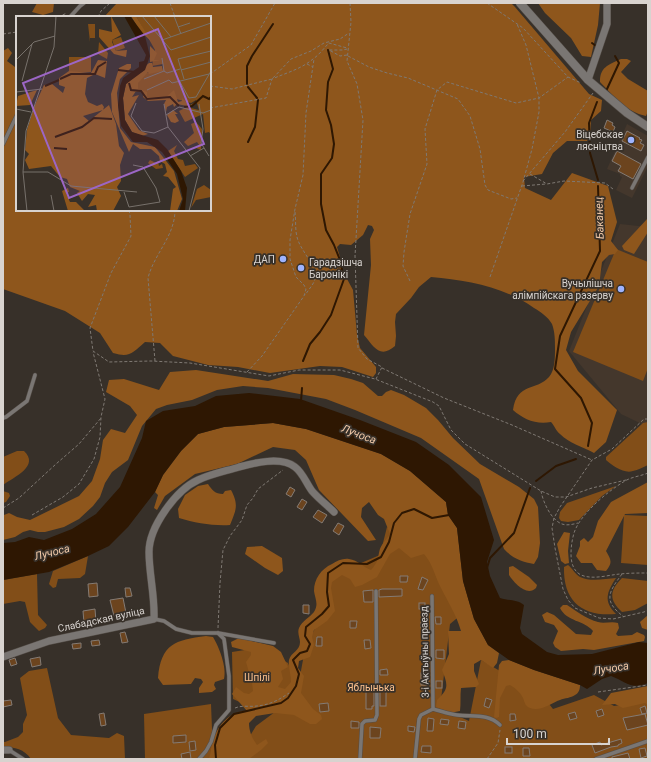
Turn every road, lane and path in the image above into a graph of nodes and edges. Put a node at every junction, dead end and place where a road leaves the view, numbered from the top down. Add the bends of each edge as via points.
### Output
1 (84, 3) edge
2 (110, 3) edge
3 (170, 3) edge
4 (275, 3) edge
5 (350, 3) edge
6 (487, 3) edge
7 (520, 3) edge
8 (607, 3) edge
9 (71, 16) edge
10 (98, 16) edge
11 (175, 16) edge
12 (517, 24) junction
13 (16, 32) edge
14 (350, 33) junction
15 (3, 34) edge
16 (329, 43) junction
17 (348, 48) junction
18 (347, 56) junction
19 (314, 59) junction
20 (306, 64) junction
21 (313, 67) junction
22 (211, 73) edge
23 (568, 77) junction
24 (272, 79) junction
25 (588, 80) junction
26 (211, 86) edge
27 (597, 88) junction
28 (437, 90) junction
29 (539, 98) junction
30 (211, 108) edge
31 (16, 117) edge
32 (648, 127) edge
33 (3, 144) edge
34 (648, 157) edge
35 (529, 174) junction
36 (522, 182) junction
37 (547, 184) junction
38 (520, 186) junction
39 (632, 188) dead end
40 (613, 189) dead end
41 (517, 198) junction
42 (295, 209) junction
43 (129, 211) edge
44 (175, 211) edge
45 (490, 277) dead end
46 (410, 281) dead end
47 (304, 296) junction
48 (93, 351) junction
49 (155, 361) junction
50 (382, 368) junction
51 (247, 372) junction
52 (35, 375) dead end
53 (375, 379) junction
54 (101, 417) junction
55 (3, 418) edge
56 (648, 419) edge
57 (592, 460) junction
58 (291, 465) junction
59 (648, 473) edge
60 (626, 480) junction
61 (541, 491) junction
62 (566, 497) junction
63 (3, 508) edge
64 (334, 512) dead end
65 (32, 515) dead end
66 (554, 518) junction
67 (579, 523) junction
68 (648, 573) edge
69 (622, 574) junction
70 (376, 591) dead end
71 (432, 596) dead end
72 (648, 610) edge
73 (625, 617) junction
74 (154, 619) junction
75 (218, 632) junction
76 (274, 643) dead end
77 (3, 657) edge
78 (648, 685) edge
79 (598, 692) dead end
80 (289, 693) dead end
81 (433, 709) junction
82 (229, 710) junction
83 (500, 725) joint
84 (648, 741) edge
85 (6, 750) edge
86 (23, 759) edge
87 (199, 759) edge
88 (360, 759) edge
89 (415, 759) edge
90 (487, 759) edge
91 (596, 759) edge

1 - 9 lane
2 - 10 path
3 - 11 path
4 - 22 path via 251,45
5 - 14 path
6 - 12 path
7 - 25 street
8 - 25 street via 607,24
12 - 23 path
12 - 29 path via 526,45
13 - 15 path
14 - 16 path
14 - 17 path
16 - 17 path
16 - 19 path
16 - 24 path via 291,59
17 - 18 path
17 - 18 path via 329,50 340,56
18 - 28 path via 369,67 408,78
18 - 50 path via 357,84 363,120 355,256 358,348 367,359
19 - 20 path
19 - 21 path
20 - 21 path
20 - 24 path
21 - 42 path via 306,113 303,176
23 - 27 path
23 - 29 path
24 - 26 path via 232,89
24 - 30 path via 266,98
25 - 27 street
27 - 32 street
27 - 35 path via 565,132
28 - 29 path via 447,82 516,103
28 - 41 path via 458,99 470,116 488,190 511,199
28 - 46 path via 425,129 427,164 410,214 404,252 403,266
29 - 36 path via 532,149
31 - 33 lane
34 - 39 lane
35 - 36 path
35 - 37 path
36 - 38 path
37 - 38 path
37 - 40 path via 564,181 605,183
38 - 41 path
41 - 45 path
42 - 47 path via 290,259 296,277 306,289
42 - 47 path via 297,237 314,268 315,276 314,282
43 - 48 path via 131,236 111,273 90,328
44 - 49 path via 171,233 151,267 148,278
47 - 51 path via 262,356
48 - 49 path via 109,362
48 - 54 path via 105,399
49 - 51 path via 190,363
50 - 53 path
50 - 57 path via 444,398
51 - 53 path via 269,376 298,370 340,370
52 - 55 lane via 27,401
53 - 61 path via 439,406 451,430 465,444
54 - 63 path via 80,444 19,498
54 - 65 path via 100,437 94,459 79,484 63,497
56 - 57 path via 644,419 612,449
57 - 62 path
58 - 64 street via 305,478 321,501
58 - 74 street via 280,461 260,462 199,479 186,487 175,499 161,517 150,539
58 - 75 path via 258,489 247,504 242,520 223,550
59 - 60 path
60 - 62 path
60 - 67 path via 602,499
61 - 62 path via 555,497
61 - 66 path
62 - 66 path
66 - 67 path via 563,524
66 - 73 path via 552,528 555,548 563,589 568,600 575,608 599,618
67 - 69 path via 574,533 571,559 579,574 588,577
68 - 69 path
69 - 73 path via 610,591 609,603
70 - 88 lane via 378,715 375,720 362,724
71 - 81 lane, 3-і Актыўны праезд
72 - 73 path
74 - 75 lane, Слабадская вуліца via 192,633
74 - 77 street, Слабадская вуліца via 50,641
75 - 76 lane, Слабадская вуліца
75 - 82 lane via 224,639 229,676
78 - 79 path
80 - 82 path via 276,701 258,706 238,706
81 - 83 lane, 3-і Актыўны праезд via 456,715 487,717
81 - 89 lane, 3-і Актыўны праезд via 421,715 419,719
82 - 87 lane via 216,725 211,742
83 - 90 path via 498,743
84 - 91 lane
85 - 86 lane

